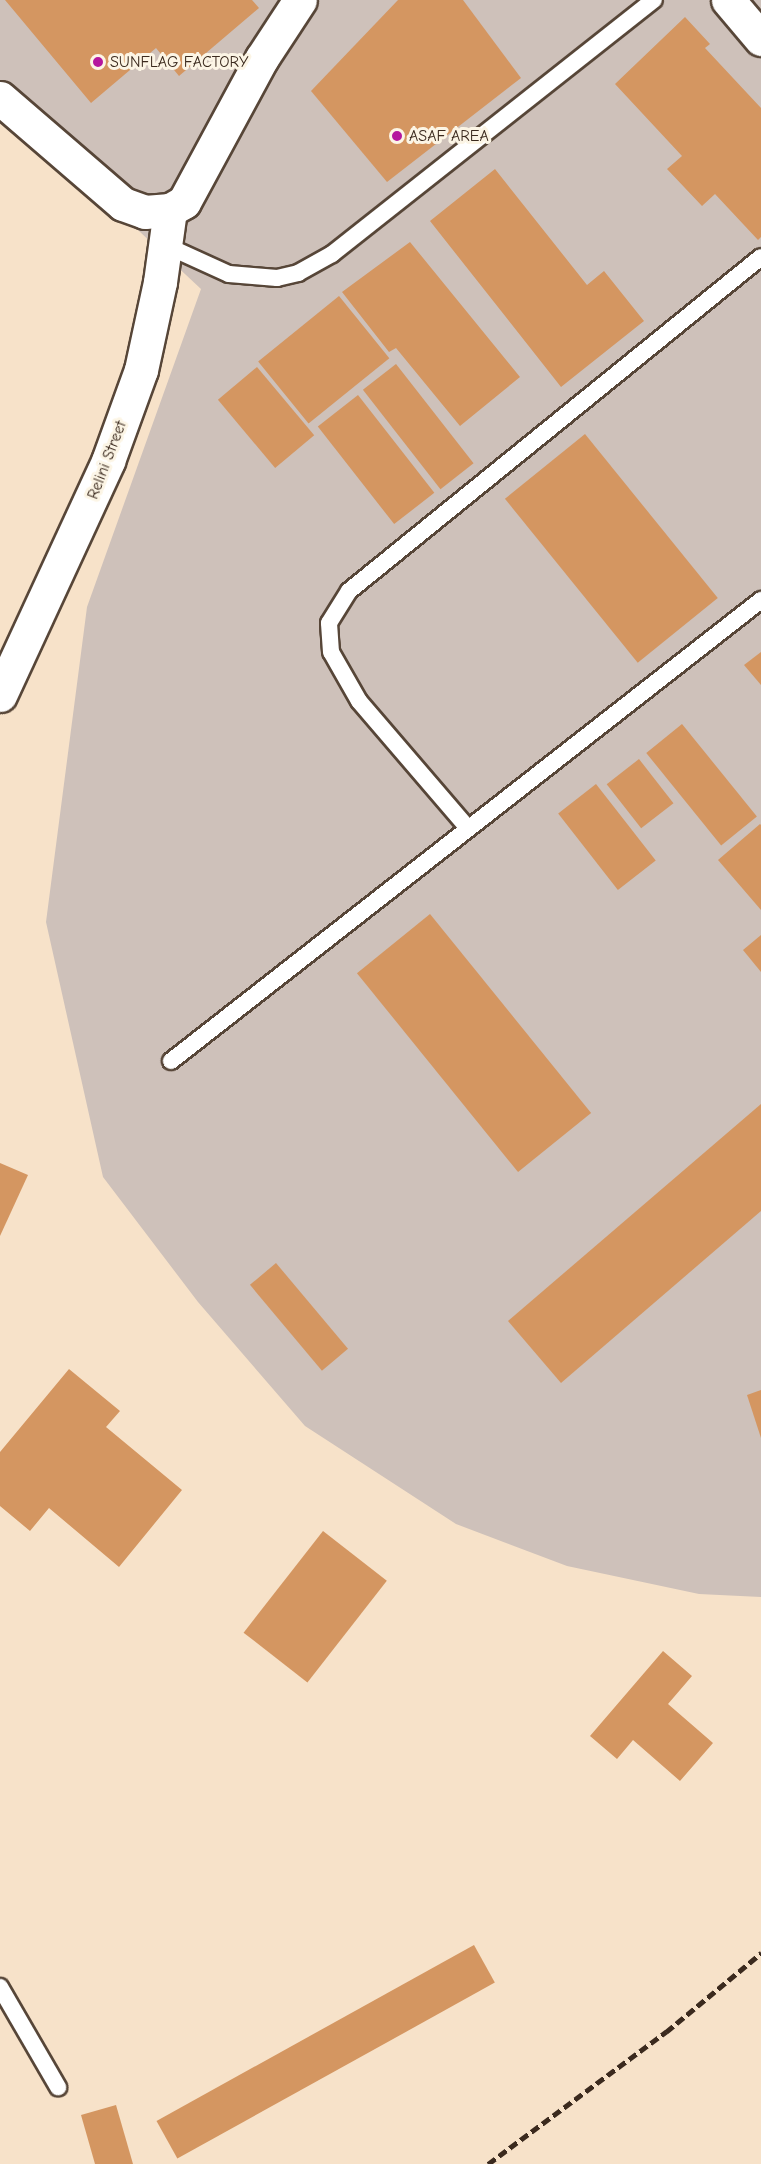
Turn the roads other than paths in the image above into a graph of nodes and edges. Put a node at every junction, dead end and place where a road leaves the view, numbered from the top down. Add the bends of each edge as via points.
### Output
1 (300, 0) edge
2 (654, 0) edge
3 (728, 0) edge
4 (761, 39) edge
5 (0, 98) edge
6 (170, 210) junction
7 (165, 245) junction
8 (761, 257) edge
9 (761, 600) edge
10 (0, 695) edge
11 (467, 827) junction
12 (171, 1061) dead end
13 (0, 1987) edge
14 (58, 2087) dead end

1 - 6 street via 262,58 184,202
2 - 7 lane via 332,254 298,273 277,278 229,274
3 - 4 street
5 - 6 street via 123,204 145,212
6 - 7 street, Relini Street
7 - 10 street, Relini Street via 141,370 108,461
8 - 11 lane via 357,584 329,623 331,652 359,702
9 - 11 lane
11 - 12 lane
13 - 14 lane

